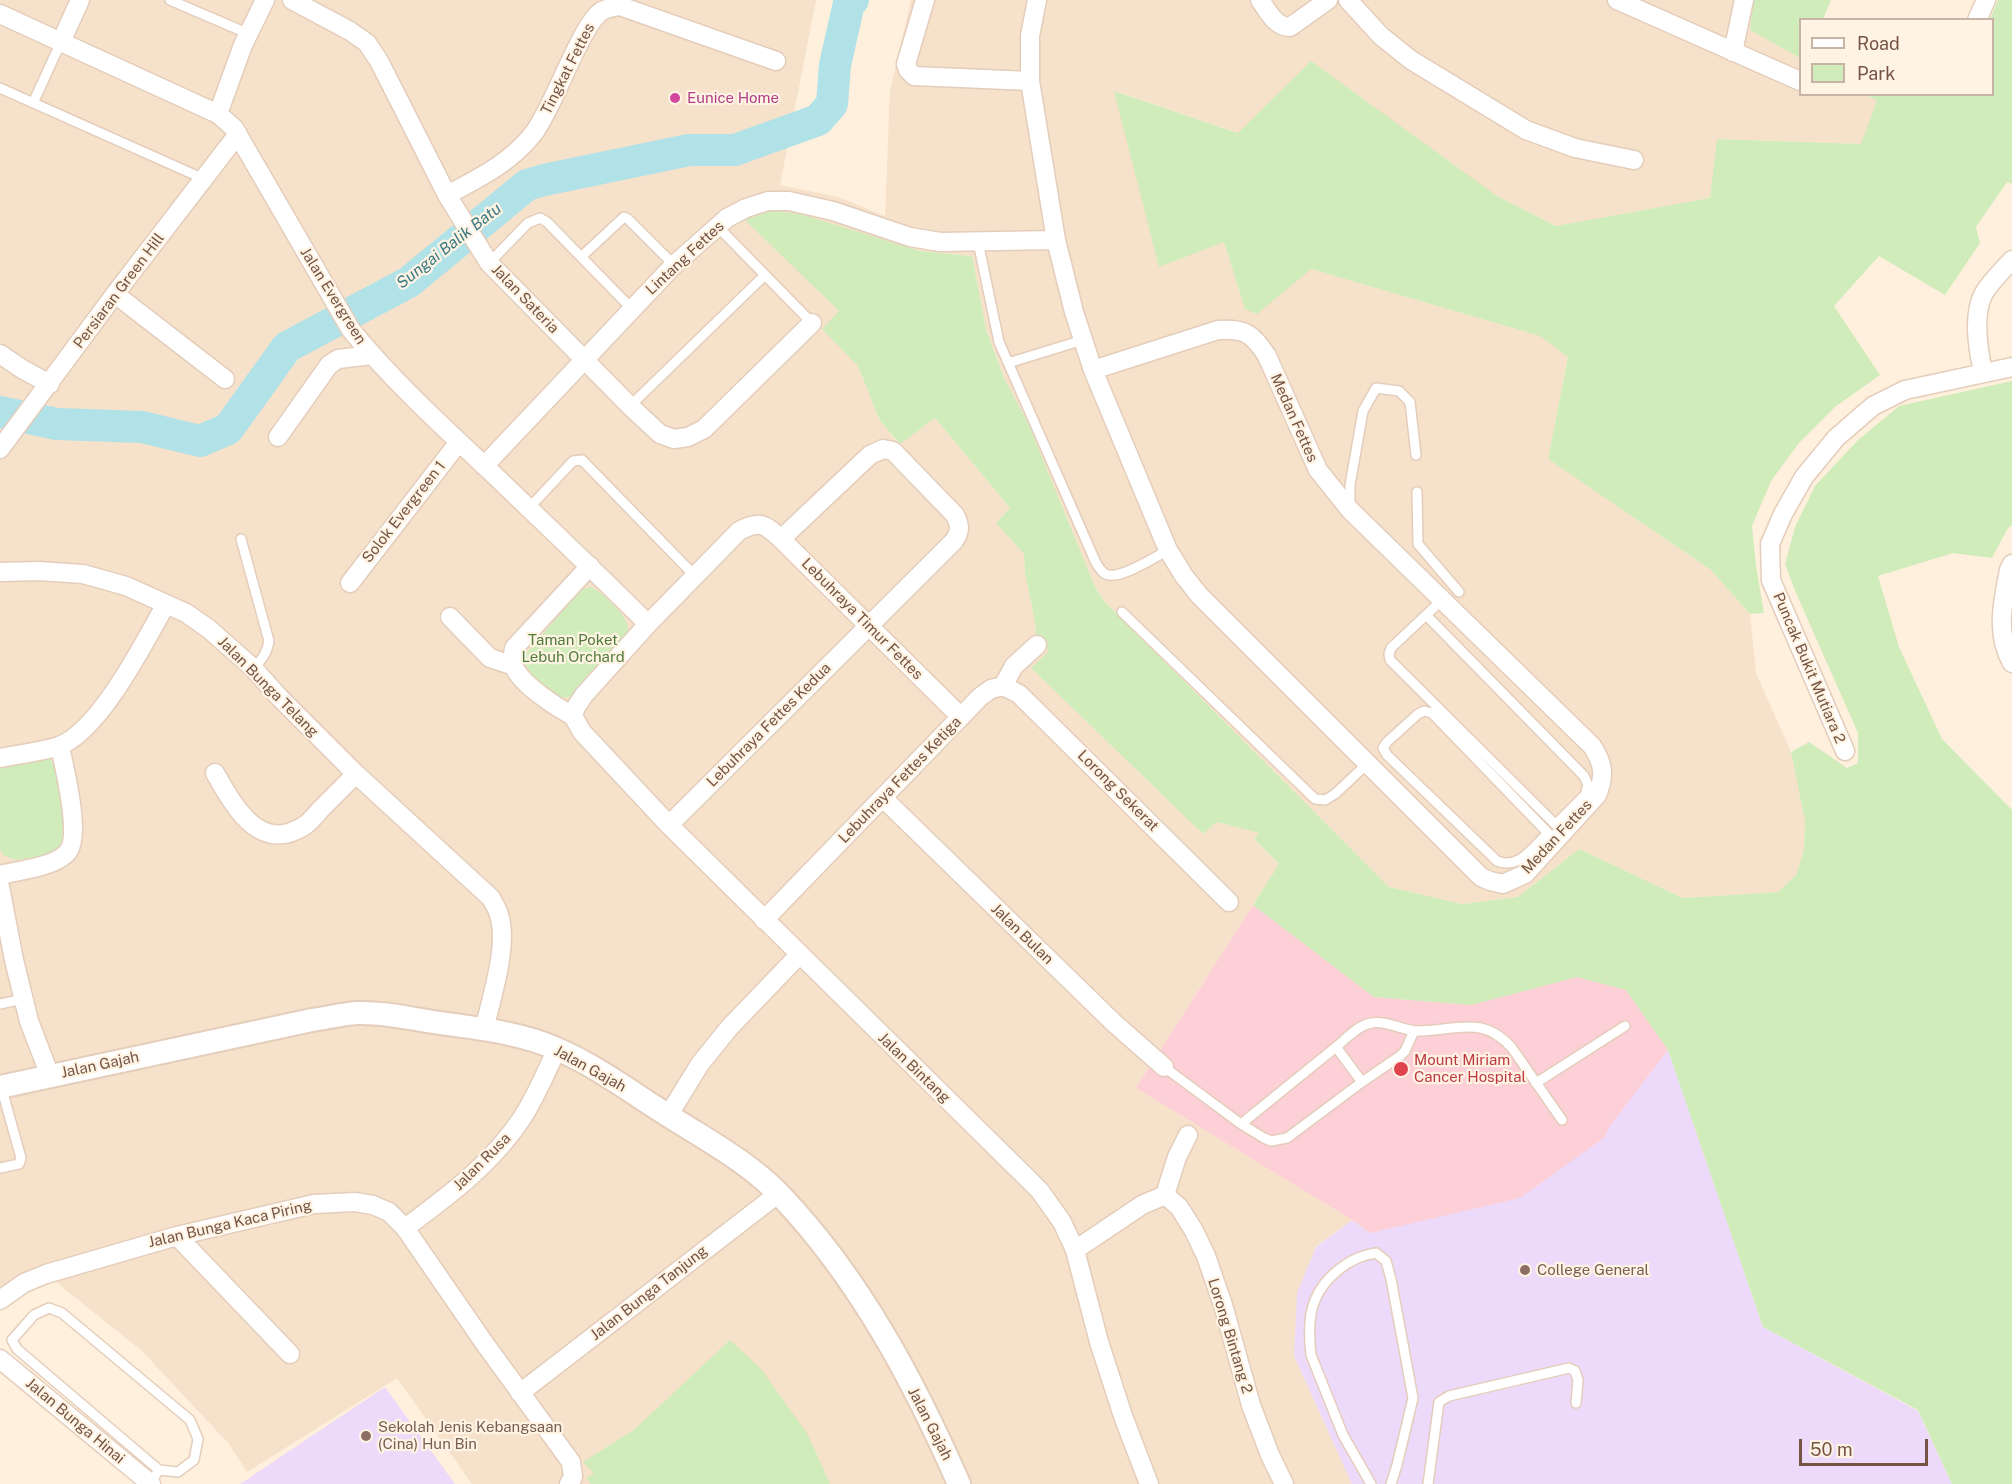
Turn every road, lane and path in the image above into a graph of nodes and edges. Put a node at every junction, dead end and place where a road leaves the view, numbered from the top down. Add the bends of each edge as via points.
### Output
1 (80, 0) edge
2 (170, 0) edge
3 (265, 0) edge
4 (291, 0) edge
5 (925, 0) edge
6 (1037, 0) edge
7 (1260, 0) edge
8 (1328, 0) edge
9 (1348, 0) edge
10 (1617, 0) edge
11 (1744, 0) edge
12 (1986, 0) edge
13 (0, 14) edge
14 (1978, 18) edge
15 (249, 34) junction
16 (62, 42) junction
17 (1733, 52) junction
18 (776, 61) dead end
19 (1030, 81) junction
20 (1799, 81) edge
21 (0, 88) edge
22 (33, 103) junction
23 (218, 114) junction
24 (238, 134) junction
25 (1634, 160) dead end
26 (204, 179) junction
27 (447, 195) junction
28 (717, 226) junction
29 (1056, 240) junction
30 (978, 242) junction
31 (581, 257) junction
32 (2012, 260) edge
33 (489, 263) junction
34 (674, 266) junction
35 (765, 275) junction
36 (115, 294) junction
37 (632, 309) junction
38 (812, 323) joint
39 (1083, 340) junction
40 (0, 354) edge
41 (372, 355) junction
42 (584, 360) junction
43 (1008, 363) junction
44 (2012, 367) edge
45 (1093, 370) junction
46 (1983, 372) junction
47 (225, 379) dead end
48 (45, 390) junction
49 (630, 406) junction
50 (278, 437) dead end
51 (459, 442) junction
52 (0, 449) edge
53 (1416, 455) dead end
54 (484, 466) junction
55 (1417, 492) dead end
56 (529, 508) junction
57 (1350, 510) junction
58 (241, 539) dead end
59 (781, 539) junction
60 (1168, 550) junction
61 (2012, 564) edge
62 (590, 566) junction
63 (0, 572) edge
64 (695, 576) junction
65 (350, 583) dead end
66 (1459, 592) dead end
67 (1442, 600) junction
68 (166, 604) junction
69 (1122, 612) dead end
70 (1427, 616) junction
71 (450, 617) dead end
72 (648, 624) junction
73 (869, 625) junction
74 (1037, 645) dead end
75 (2012, 663) edge
76 (514, 666) junction
77 (253, 668) junction
78 (1003, 686) junction
79 (573, 716) junction
80 (961, 717) junction
81 (60, 746) junction
82 (1845, 751) dead end
83 (0, 758) edge
84 (1366, 764) junction
85 (215, 773) dead end
86 (356, 774) junction
87 (883, 798) junction
88 (1438, 802) junction
89 (1423, 819) junction
90 (669, 825) junction
91 (1560, 829) junction
92 (0, 874) edge
93 (0, 887) edge
94 (1229, 902) dead end
95 (764, 921) junction
96 (799, 955) junction
97 (23, 999) junction
98 (0, 1004) edge
99 (1625, 1026) dead end
100 (484, 1030) junction
101 (1414, 1031) junction
102 (1336, 1047) junction
103 (557, 1049) junction
104 (1164, 1067) joint
105 (50, 1076) junction
106 (1362, 1082) junction
107 (1536, 1083) junction
108 (1, 1087) edge
109 (668, 1116) junction
110 (1562, 1120) dead end
111 (1241, 1124) junction
112 (1188, 1135) dead end
113 (0, 1168) edge
114 (779, 1193) junction
115 (1165, 1195) junction
116 (405, 1228) junction
117 (177, 1236) junction
118 (1076, 1250) junction
119 (0, 1300) edge
120 (290, 1354) dead end
121 (0, 1359) edge
122 (520, 1393) junction
123 (1576, 1403) dead end
124 (153, 1479) edge
125 (569, 1484) edge
126 (959, 1484) edge
127 (1149, 1484) edge
128 (1284, 1484) edge
129 (1371, 1484) edge
130 (1391, 1484) edge
131 (1428, 1484) edge

1 - 16 street
2 - 15 lane
3 - 15 street
4 - 27 street, Jalan Sateria via 367,43
5 - 19 street via 906,64 914,76
6 - 19 street, Medan Fettes via 1030,36
7 - 8 street via 1275,21 1290,27
9 - 25 street via 1381,36 1411,60 1526,130 1575,148
10 - 17 street
11 - 17 street
12 - 14 street
13 - 16 street, Jalan Evergreen
15 - 23 street
16 - 22 lane
16 - 23 street, Jalan Evergreen
17 - 20 street
18 - 27 street, Tingkat Fettes via 620,6 602,10 589,23 534,132 493,171
19 - 29 street, Medan Fettes
21 - 22 lane
22 - 26 lane
23 - 24 street, Jalan Evergreen
24 - 26 street, Persiaran Green Hill
24 - 41 street, Jalan Evergreen via 351,330
26 - 36 street, Persiaran Green Hill
27 - 33 street, Jalan Sateria
28 - 30 street, Lintang Fettes via 746,208 768,201 789,201 910,237
28 - 34 street, Lintang Fettes
28 - 35 lane
29 - 30 street, Lintang Fettes
29 - 39 street, Medan Fettes
30 - 43 lane via 997,335
31 - 33 lane via 540,218 528,223
31 - 34 lane via 624,217
31 - 37 lane
32 - 46 street via 1984,294 1978,314
33 - 42 street, Jalan Sateria
34 - 37 street, Lintang Fettes
35 - 38 lane
35 - 49 lane
36 - 47 street
36 - 48 street, Persiaran Green Hill
37 - 42 street, Lintang Fettes
38 - 49 street, Jalan Sateria via 704,429 688,437 674,439 660,434
39 - 43 lane
39 - 45 street, Medan Fettes
40 - 48 street
41 - 50 street via 338,359 329,366
41 - 51 street, Jalan Evergreen
42 - 49 street, Jalan Sateria
42 - 54 street, Lintang Fettes
43 - 60 lane via 1100,569 1112,576
44 - 46 street, Puncak Bukit Mutiara 2
45 - 57 street, Medan Fettes via 1218,330 1234,329 1248,334 1266,356 1318,470
45 - 60 street, Medan Fettes
46 - 82 street, Puncak Bukit Mutiara 2 via 1905,390 1873,406 1836,438 1804,477 1770,544 1771,580
48 - 52 street, Persiaran Green Hill via 13,427
51 - 54 street, Jalan Evergreen
51 - 65 street, Solok Evergreen 1
53 - 57 lane via 1410,402 1399,391 1376,388 1363,411 1350,485
54 - 56 street, Jalan Evergreen
55 - 66 lane via 1418,544
56 - 62 street, Jalan Evergreen
56 - 64 lane via 573,461 582,460
57 - 67 street, Medan Fettes
58 - 77 lane via 269,641 267,652
59 - 64 street, Lebuhraya Timur Fettes via 767,526 749,526 739,531
59 - 73 street, Lebuhraya Timur Fettes
59 - 73 street, Lebuhraya Fettes Kedua via 870,455 883,449 892,451 955,515 960,525 954,541
60 - 84 street, Medan Fettes via 1199,595
61 - 75 street via 2001,626
62 - 72 street, Jalan Evergreen
62 - 76 street via 514,648
63 - 68 street, Jalan Bunga Telang via 83,573
64 - 72 street
67 - 70 lane
67 - 91 street, Medan Fettes via 1599,757 1603,775 1597,795
68 - 77 street, Jalan Bunga Telang via 209,629
68 - 81 street via 97,715
69 - 84 lane via 1315,799 1325,801
70 - 91 lane via 1584,776 1588,785 1585,795
70 - 91 lane via 1391,648 1390,660
71 - 76 street via 490,658
72 - 79 street via 584,695
73 - 80 street, Lebuhraya Timur Fettes
73 - 90 street, Lebuhraya Fettes Kedua
74 - 78 street, Lebuhraya Fettes Ketiga via 1014,666
76 - 79 street via 532,688
77 - 86 street, Jalan Bunga Telang
78 - 80 street, Lebuhraya Fettes Ketiga via 980,697
78 - 94 street, Lorong Sekerat via 1019,694
79 - 90 street, Jalan Bintang via 582,732
80 - 87 street, Lebuhraya Fettes Ketiga
81 - 83 street
81 - 92 street via 74,842 68,853 53,862
84 - 89 street, Medan Fettes
85 - 86 street via 244,817 262,833 275,836 305,826
86 - 100 street, Jalan Bunga Telang via 491,898 500,915 499,964
87 - 95 street, Lebuhraya Fettes Ketiga
87 - 104 street, Jalan Bulan
88 - 88 lane via 1505,865 1518,862 1548,833 1432,713 1424,711 1383,748
88 - 89 lane
89 - 91 street, Medan Fettes via 1480,877 1503,884 1525,874
90 - 95 street, Jalan Bintang
93 - 97 street
95 - 96 street, Jalan Bintang
96 - 109 street via 729,1028 700,1064
96 - 118 street, Jalan Bintang via 1032,1183 1062,1222
97 - 98 lane
97 - 105 street
99 - 107 lane
100 - 103 street, Jalan Gajah
100 - 105 street, Jalan Gajah via 356,1013
101 - 102 lane via 1373,1023 1355,1030
101 - 106 lane via 1401,1056
101 - 107 lane via 1477,1026 1488,1030 1504,1039
102 - 106 lane
102 - 111 lane
103 - 109 street, Jalan Gajah
103 - 116 street, Jalan Rusa via 523,1117 504,1143 451,1194
104 - 111 lane
105 - 108 street, Jalan Gajah
106 - 111 lane via 1287,1138 1271,1141
107 - 110 lane
108 - 113 lane via 21,1158 19,1164
109 - 114 street, Jalan Gajah via 734,1157
112 - 115 street
114 - 122 street, Jalan Bunga Tanjung
114 - 126 street, Jalan Gajah via 861,1296
115 - 118 street via 1142,1205
115 - 128 street, Lorong Bintang 2 via 1179,1207 1206,1256 1251,1405
116 - 117 street, Jalan Bunga Kaca Piring via 389,1212 355,1202 314,1204
116 - 122 street, Jalan Bunga Kaca Piring
117 - 119 street, Jalan Bunga Kaca Piring via 46,1274
117 - 120 street
118 - 127 street, Jalan Bintang via 1099,1342
121 - 124 street, Jalan Bunga Hinai
122 - 125 street, Jalan Bunga Kaca Piring via 571,1462 573,1477
123 - 131 lane via 1578,1380 1569,1368 1449,1396 1439,1402
124 - 124 lane via 178,1473 194,1460 198,1439 190,1420 62,1313 49,1308 33,1315 12,1340 17,1349
129 - 130 lane via 1343,1435 1310,1344 1315,1300 1330,1278 1363,1254 1376,1253 1386,1261 1391,1279 1413,1398

